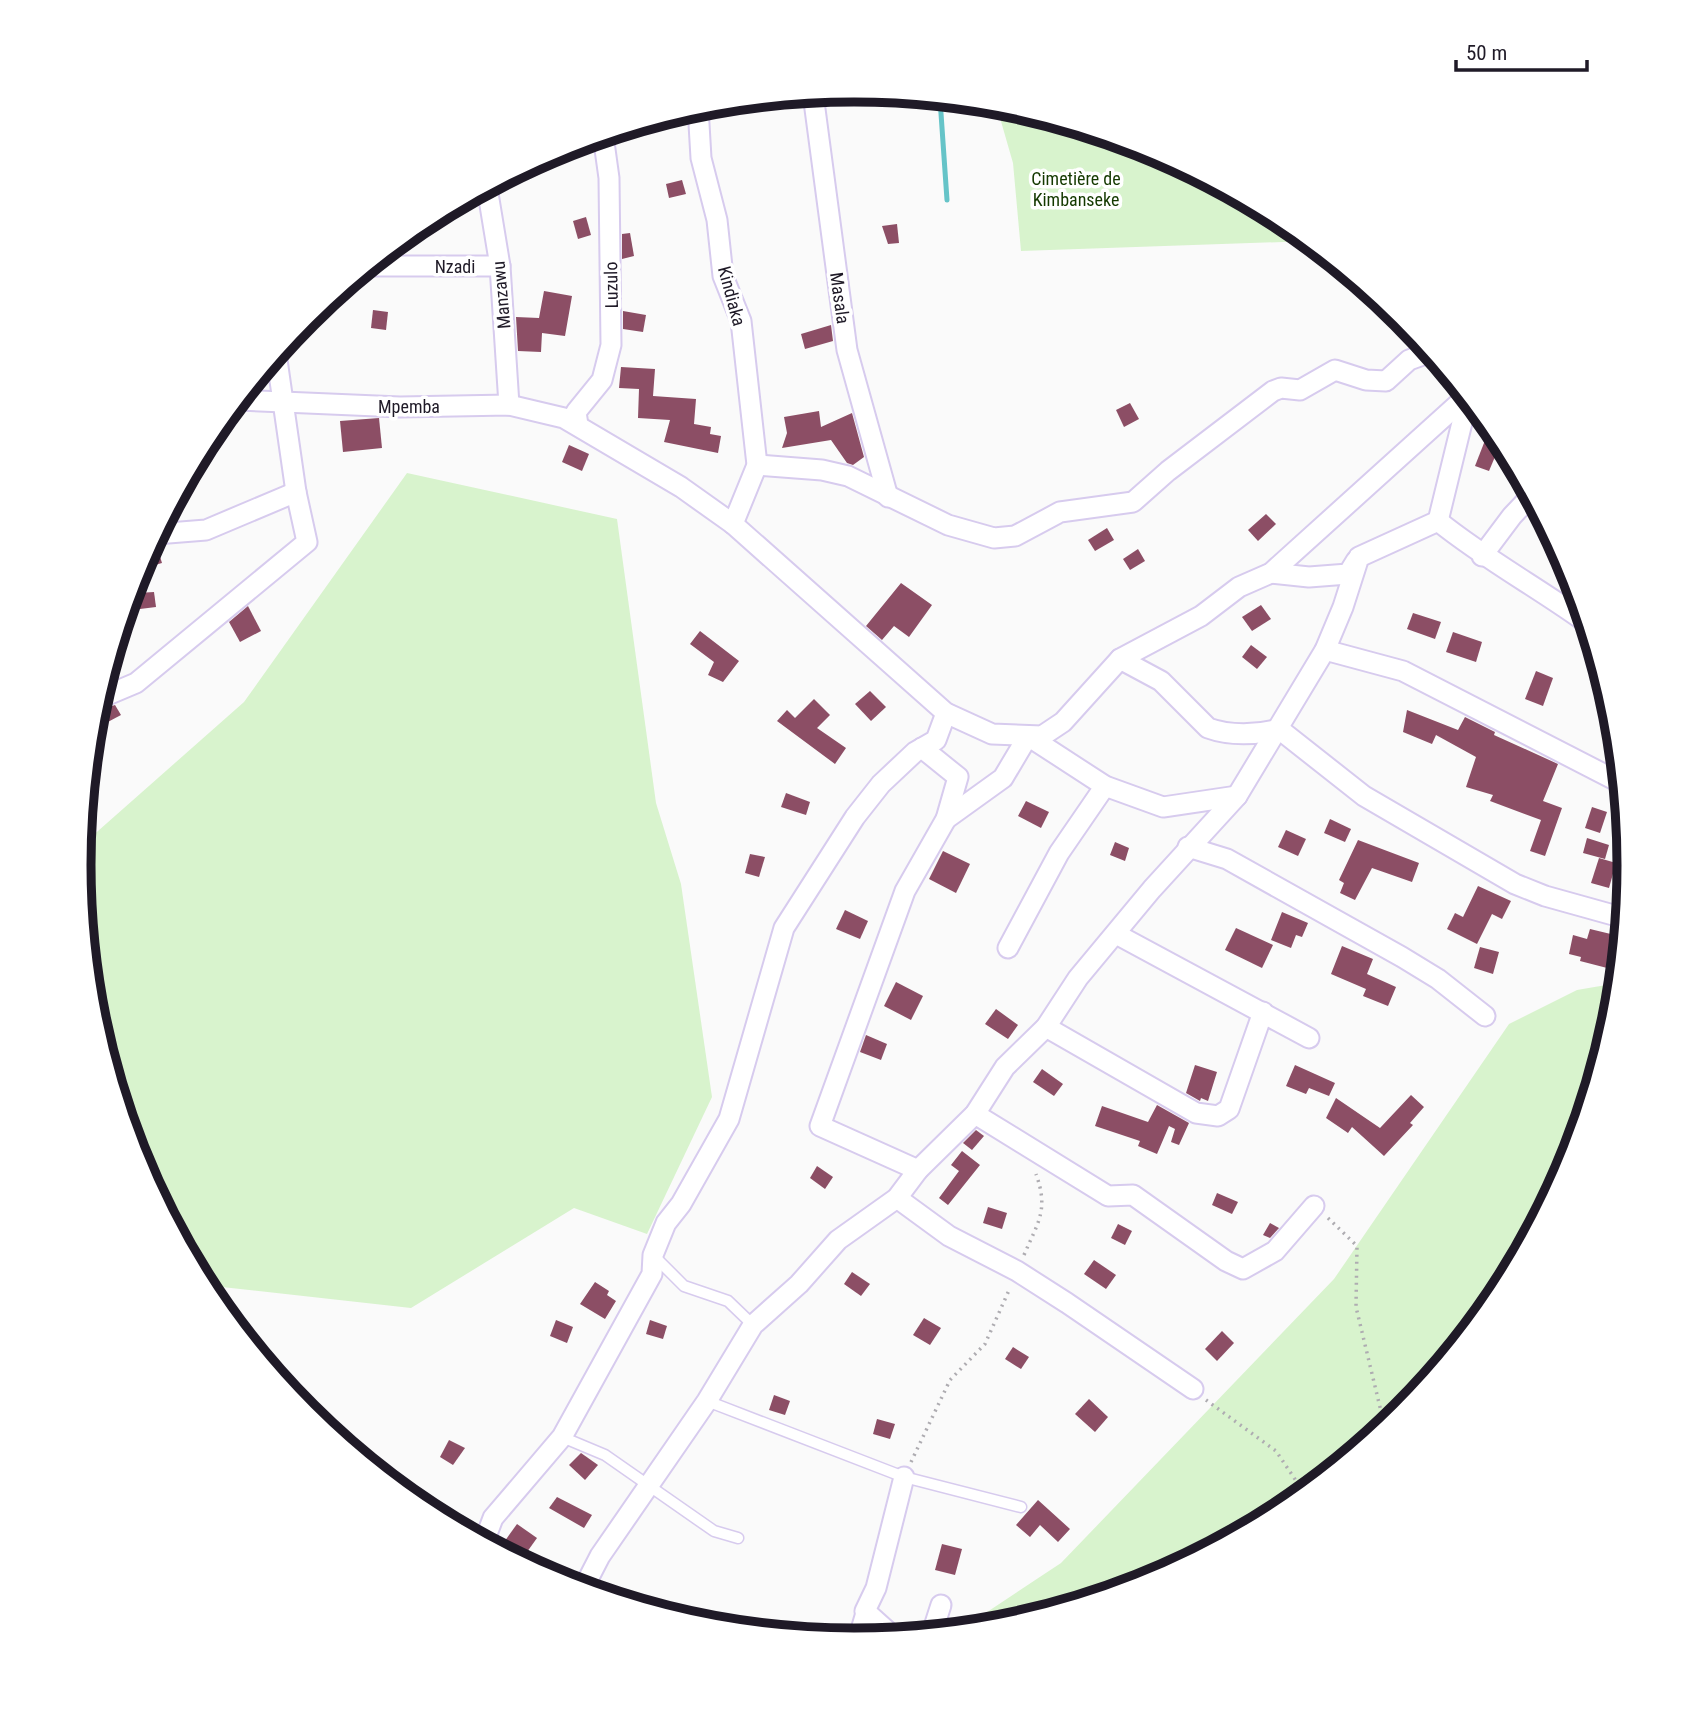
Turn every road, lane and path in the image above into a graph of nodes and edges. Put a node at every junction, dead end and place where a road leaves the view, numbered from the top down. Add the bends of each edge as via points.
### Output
1 (814, 104) edge
2 (699, 118) edge
3 (604, 145) edge
4 (489, 197) edge
5 (386, 263) edge
6 (500, 266) junction
7 (1422, 355) edge
8 (277, 365) edge
9 (249, 401) edge
10 (282, 402) junction
11 (1461, 403) edge
12 (509, 405) junction
13 (1465, 409) edge
14 (578, 425) junction
15 (757, 465) junction
16 (296, 492) junction
17 (888, 497) junction
18 (1525, 503) edge
19 (1438, 521) junction
20 (733, 524) junction
21 (168, 533) edge
22 (1482, 556) junction
23 (1359, 557) junction
24 (1271, 573) junction
25 (1575, 614) edge
26 (1325, 650) junction
27 (1120, 659) junction
28 (111, 693) edge
29 (946, 713) junction
30 (1279, 729) junction
31 (1028, 736) junction
32 (922, 748) junction
33 (1611, 778) edge
34 (1105, 786) junction
35 (1237, 796) junction
36 (946, 819) junction
37 (1188, 847) junction
38 (1615, 916) edge
39 (1116, 934) junction
40 (1008, 948) dead end
41 (1263, 1012) junction
42 (1485, 1016) dead end
43 (1046, 1027) junction
44 (1309, 1038) dead end
45 (975, 1114) junction
46 (1047, 1159) junction
47 (918, 1171) junction
48 (897, 1198) junction
49 (1314, 1206) joint
50 (653, 1255) junction
51 (1017, 1272) junction
52 (753, 1325) junction
53 (1193, 1389) joint
54 (707, 1401) junction
55 (1382, 1416) edge
56 (562, 1437) junction
57 (904, 1477) junction
58 (1298, 1485) edge
59 (650, 1487) junction
60 (1021, 1507) dead end
61 (487, 1534) edge
62 (738, 1538) dead end
63 (588, 1580) edge
64 (942, 1605) dead end
65 (866, 1613) junction
66 (935, 1624) edge
67 (883, 1627) edge
68 (862, 1628) edge

1 - 17 street, Masala via 847,350
2 - 15 street, Kindiaka via 701,158 717,220 723,276 741,321
3 - 14 street, Luzulo via 609,178 611,345 602,380 576,412
4 - 6 street, Manzawu
5 - 6 street, Nzadi
6 - 12 street, Manzawu
7 - 17 street via 1409,360 1386,381 1335,370 1311,386 1273,391 1133,502 1060,512 1015,536 975,534
8 - 10 street
9 - 10 street, Mpemba
10 - 12 street, Mpemba
10 - 16 street
11 - 24 street
12 - 14 street, Mpemba via 548,412
13 - 19 street
14 - 20 street, Mpemba
15 - 17 street via 835,473
15 - 20 street, Kindiaka
16 - 21 street via 206,530
16 - 28 street via 307,542 136,683
18 - 22 street
19 - 22 street
19 - 23 street
20 - 29 street, Mpemba
22 - 25 street
23 - 24 street via 1348,574 1308,577
23 - 26 street
24 - 27 street via 1239,587 1201,616
26 - 30 street
26 - 33 street via 1404,671
27 - 30 street via 1171,689 1208,728 1259,734
27 - 31 street via 1063,722 1042,736
29 - 31 street, Mpemba via 992,734
29 - 32 street via 936,740
30 - 35 street
30 - 38 street via 1364,796 1515,884
31 - 34 street
31 - 36 street via 1003,778
32 - 36 street via 958,778
32 - 50 street via 881,784 784,928 729,1119 666,1223
34 - 35 street via 1163,807
34 - 40 street via 1059,853
35 - 37 street
36 - 47 street via 905,891 820,1126
37 - 39 street
37 - 42 street via 1227,859 1402,957
39 - 41 street
39 - 43 street via 1078,978
41 - 43 street via 1229,1109 1217,1116 1196,1113
41 - 44 street
43 - 45 street via 1004,1067
45 - 46 street
45 - 47 street
46 - 49 street via 1108,1196 1133,1195 1243,1269 1275,1251
46 - 51 path via 1036,1172 1044,1197 1040,1218
47 - 48 street
48 - 51 street via 949,1236
48 - 52 street via 838,1240 799,1284
49 - 55 path via 1357,1246 1356,1307
50 - 52 lane via 684,1286 728,1301
50 - 56 street via 652,1274
51 - 53 street
51 - 57 path via 985,1344 950,1380
52 - 54 street
53 - 58 path via 1276,1451
54 - 57 lane
54 - 59 street
56 - 59 lane via 606,1455
56 - 61 street via 494,1518
57 - 60 lane
57 - 65 street
59 - 62 lane via 714,1531
59 - 63 street
64 - 66 street
65 - 67 street
65 - 68 street

